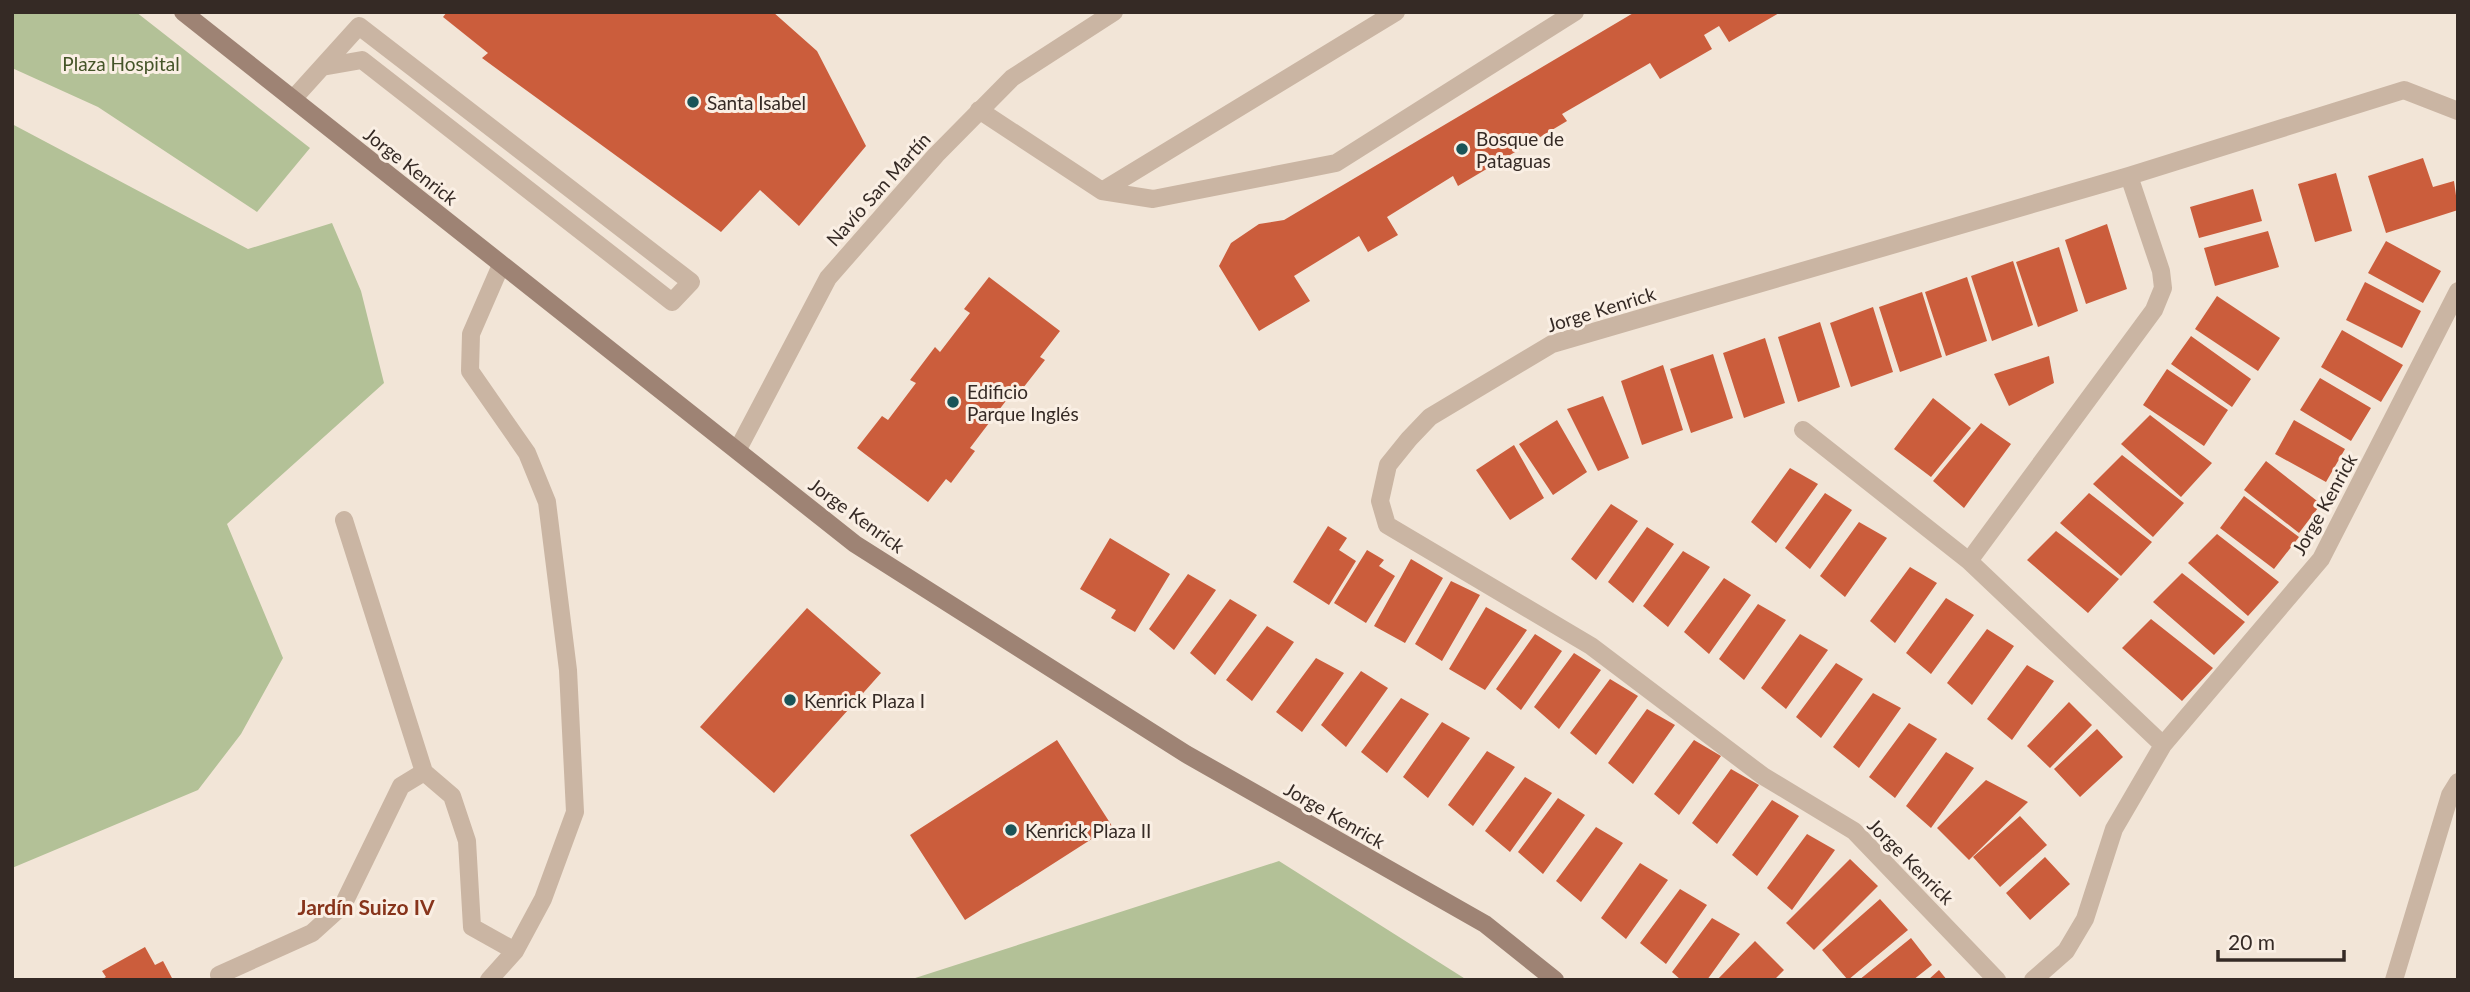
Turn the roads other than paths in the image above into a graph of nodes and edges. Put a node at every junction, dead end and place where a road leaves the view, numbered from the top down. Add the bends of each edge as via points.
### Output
1 (183, 12) edge
2 (1114, 12) edge
3 (1396, 12) edge
4 (1575, 12) edge
5 (322, 67) junction
6 (293, 99) junction
7 (979, 110) junction
8 (2458, 111) edge
9 (2129, 176) junction
10 (1102, 191) junction
11 (502, 265) junction
12 (2458, 290) edge
13 (1803, 430) dead end
14 (737, 449) junction
15 (344, 520) dead end
16 (1969, 561) junction
17 (2163, 746) junction
18 (425, 772) junction
19 (2458, 782) edge
20 (515, 951) junction
21 (219, 975) dead end
22 (489, 980) edge
23 (1555, 980) edge
24 (1997, 980) edge
25 (2033, 980) edge
26 (2394, 980) edge

1 - 6 main road, Jorge Kenrick
2 - 7 street, Navío San Martín via 1012,78
3 - 10 street
4 - 10 street via 1336,163 1153,200
5 - 5 street via 359,26 691,282 672,302 362,60
5 - 6 street
6 - 11 main road, Jorge Kenrick
7 - 10 street
7 - 14 street, Navío San Martín via 828,278
8 - 9 street, Jorge Kenrick via 2404,90
9 - 16 street via 2161,271 2163,288 2154,310
9 - 24 street, Jorge Kenrick via 1552,344 1430,417 1388,465 1380,501 1387,525 1591,646 1763,776 1854,831
11 - 14 main road, Jorge Kenrick
11 - 20 street via 471,334 470,371 527,453 547,502 568,670 575,812 543,899
12 - 17 street, Jorge Kenrick via 2321,559
13 - 16 street
14 - 23 main road, Jorge Kenrick via 855,544 1186,754 1485,924
15 - 18 street
16 - 17 street
17 - 25 street, Jorge Kenrick via 2114,829 2085,919 2066,951
18 - 20 street via 452,796 467,841 472,927
18 - 21 street via 401,786 343,905 312,933
19 - 26 street via 2450,795
20 - 22 street

